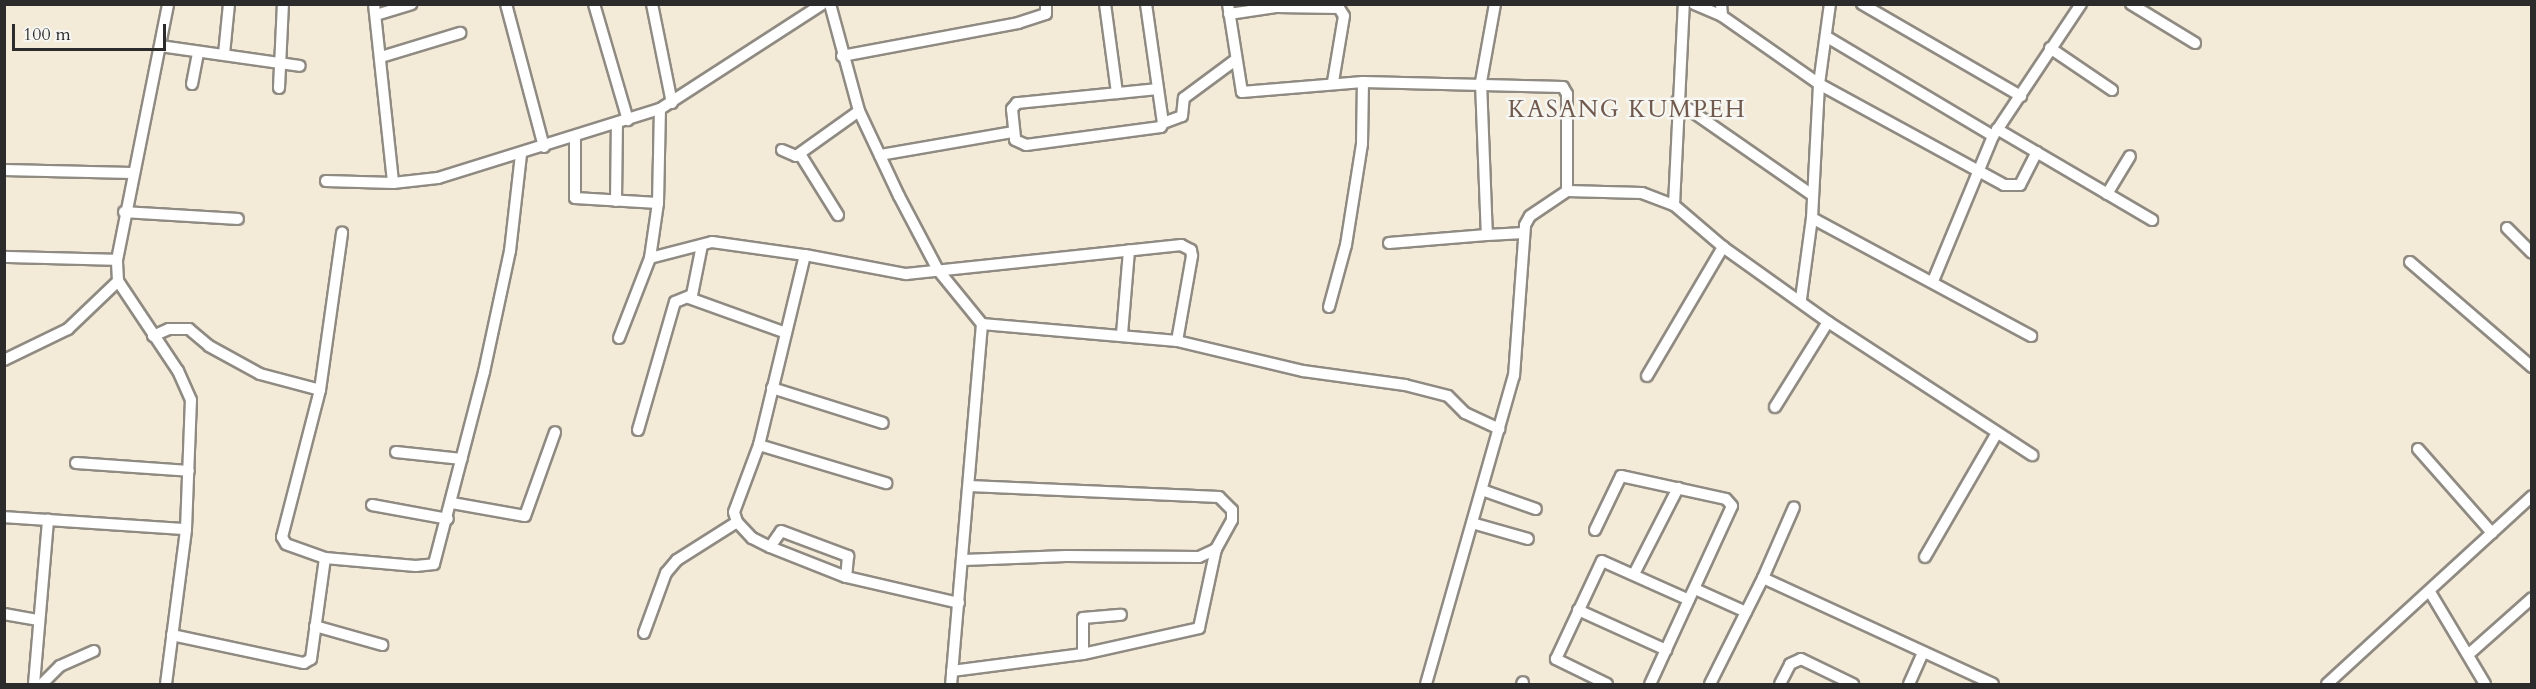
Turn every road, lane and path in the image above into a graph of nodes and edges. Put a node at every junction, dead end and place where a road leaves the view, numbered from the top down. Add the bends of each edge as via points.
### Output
1 (168, 4) edge
2 (229, 4) edge
3 (283, 4) edge
4 (411, 4) edge
5 (506, 4) edge
6 (594, 4) edge
7 (652, 4) edge
8 (822, 4) edge
9 (830, 4) edge
10 (1047, 4) edge
11 (1105, 4) edge
12 (1495, 4) edge
13 (1684, 4) edge
14 (1694, 4) edge
15 (1721, 4) edge
16 (1830, 4) edge
17 (1862, 4) edge
18 (2081, 4) edge
19 (2131, 4) edge
20 (1149, 6) edge
21 (1342, 7) edge
22 (1228, 9) edge
23 (375, 10) edge
24 (1722, 16) junction
25 (460, 33) dead end
26 (1827, 37) junction
27 (2195, 43) dead end
28 (160, 46) junction
29 (2050, 48) junction
30 (198, 53) junction
31 (224, 54) junction
32 (842, 56) junction
33 (381, 57) junction
34 (1234, 61) junction
35 (280, 64) junction
36 (300, 66) dead end
37 (1333, 82) junction
38 (1363, 82) junction
39 (1481, 82) junction
40 (192, 84) dead end
41 (1819, 84) junction
42 (279, 88) dead end
43 (1158, 88) junction
44 (2112, 90) dead end
45 (1117, 93) junction
46 (2021, 96) junction
47 (1677, 101) junction
48 (672, 103) junction
49 (660, 109) junction
50 (859, 111) junction
51 (628, 120) junction
52 (1163, 123) junction
53 (617, 124) junction
54 (1013, 132) junction
55 (1995, 132) junction
56 (575, 136) junction
57 (544, 147) junction
58 (782, 150) dead end
59 (2037, 152) junction
60 (521, 154) junction
61 (800, 154) junction
62 (880, 155) junction
63 (2130, 156) dead end
64 (4, 170) edge
65 (1978, 171) junction
66 (132, 173) junction
67 (326, 181) dead end
68 (393, 183) junction
69 (1567, 191) junction
70 (1812, 194) junction
71 (2107, 194) junction
72 (616, 201) junction
73 (658, 203) junction
74 (1674, 206) junction
75 (123, 212) junction
76 (838, 215) dead end
77 (1812, 218) junction
78 (238, 219) dead end
79 (2152, 220) dead end
80 (2507, 228) dead end
81 (342, 233) dead end
82 (1524, 233) junction
83 (1487, 235) junction
84 (1389, 243) dead end
85 (702, 245) junction
86 (1723, 247) junction
87 (1129, 250) junction
88 (2532, 253) edge
89 (805, 255) junction
90 (4, 257) edge
91 (650, 258) junction
92 (117, 260) junction
93 (2410, 262) dead end
94 (938, 270) junction
95 (118, 281) junction
96 (1933, 281) junction
97 (689, 298) junction
98 (1801, 299) junction
99 (1329, 307) dead end
100 (1828, 322) junction
101 (981, 324) junction
102 (786, 333) junction
103 (1122, 334) junction
104 (153, 336) junction
105 (2031, 336) dead end
106 (619, 338) dead end
107 (1177, 341) junction
108 (4, 360) edge
109 (2532, 367) edge
110 (1647, 376) dead end
111 (772, 388) junction
112 (320, 390) junction
113 (1775, 407) dead end
114 (883, 423) dead end
115 (1500, 429) junction
116 (638, 430) dead end
117 (555, 432) dead end
118 (1997, 432) junction
119 (759, 445) junction
120 (2418, 450) dead end
121 (396, 452) dead end
122 (2032, 455) dead end
123 (462, 459) junction
124 (76, 463) dead end
125 (189, 471) junction
126 (886, 483) dead end
127 (969, 486) junction
128 (1678, 488) junction
129 (1482, 490) junction
130 (2532, 496) edge
131 (452, 503) junction
132 (372, 505) dead end
133 (1794, 507) dead end
134 (1536, 510) dead end
135 (4, 518) edge
136 (448, 519) junction
137 (48, 520) junction
138 (737, 522) junction
139 (1472, 523) junction
140 (186, 529) junction
141 (1595, 530) dead end
142 (2492, 533) junction
143 (1528, 539) dead end
144 (770, 547) junction
145 (1216, 549) junction
146 (1925, 557) dead end
147 (325, 558) junction
148 (964, 560) junction
149 (1634, 574) junction
150 (846, 577) junction
151 (1763, 578) junction
152 (1695, 589) junction
153 (2430, 592) junction
154 (2532, 598) edge
155 (1689, 600) junction
156 (959, 603) junction
157 (1578, 609) junction
158 (1746, 612) junction
159 (4, 614) edge
160 (1121, 615) dead end
161 (38, 620) junction
162 (315, 626) junction
163 (644, 633) dead end
164 (172, 635) junction
165 (382, 645) dead end
166 (1666, 650) junction
167 (94, 651) dead end
168 (1923, 653) junction
169 (1083, 654) junction
170 (2469, 654) junction
171 (952, 671) junction
172 (1840, 682) edge
173 (34, 684) edge
174 (42, 684) edge
175 (166, 684) edge
176 (951, 684) edge
177 (1426, 684) edge
178 (1607, 684) edge
179 (1650, 684) edge
180 (1710, 684) edge
181 (1780, 684) edge
182 (1853, 684) edge
183 (1909, 684) edge
184 (1993, 684) edge
185 (2328, 684) edge
186 (2485, 684) edge

1 - 28 street
2 - 31 street
3 - 35 street
4 - 23 street
5 - 57 street
6 - 51 street
7 - 48 street
8 - 48 street
9 - 32 street
10 - 32 street via 1046,14 1018,23
11 - 45 street
12 - 39 street
13 - 47 street
14 - 24 street
15 - 24 street
16 - 26 street
17 - 46 street
18 - 29 street
19 - 27 street
20 - 43 street
21 - 22 street
21 - 37 street
22 - 34 street
23 - 33 street
24 - 41 street
25 - 33 street
26 - 41 street
26 - 55 street
28 - 30 street
28 - 66 street
29 - 44 street
29 - 46 street
30 - 31 street
30 - 40 street
31 - 35 street
32 - 50 street
33 - 68 street
34 - 37 street via 1239,87 1248,94
34 - 52 street via 1184,98 1182,116
35 - 36 street
35 - 42 street
37 - 38 street
38 - 39 street
38 - 99 street via 1362,144 1346,245
39 - 69 street via 1563,87 1567,94
39 - 83 street
41 - 65 street
41 - 70 street
43 - 45 street
43 - 52 street
45 - 54 street via 1017,103 1012,109
46 - 55 street
47 - 70 street
47 - 74 street
48 - 49 street
49 - 51 street
49 - 73 street
50 - 61 street
50 - 62 street
51 - 53 street
52 - 54 street via 1159,128 1026,145 1018,143
53 - 56 street
53 - 72 street
54 - 62 street
55 - 59 street
55 - 65 street
56 - 57 street
56 - 72 street via 572,195
57 - 60 street
58 - 61 street via 790,156
59 - 65 street via 2020,185 2013,188
59 - 71 street
60 - 68 street via 438,178
60 - 123 street via 510,251
61 - 76 street
62 - 94 street
63 - 71 street
64 - 66 street
65 - 96 street
66 - 75 street
67 - 68 street
69 - 74 street via 1642,193
69 - 82 street via 1530,216
70 - 77 street
71 - 79 street
72 - 73 street
73 - 91 street
74 - 86 street
75 - 78 street
75 - 92 street
77 - 96 street
77 - 98 street
80 - 88 street
81 - 112 street
82 - 83 street
82 - 115 street via 1516,312 1518,356
83 - 84 street
85 - 89 street via 712,242
85 - 91 street
85 - 97 street
86 - 98 street
86 - 110 street
87 - 94 street
87 - 103 street
87 - 107 street via 1181,245 1191,250
89 - 94 street via 906,274
89 - 102 street
90 - 92 street
91 - 106 street
92 - 95 street
93 - 109 street
94 - 101 street
95 - 104 street
95 - 108 street via 68,329
96 - 105 street
97 - 102 street
97 - 116 street via 675,302
98 - 100 street
100 - 113 street
100 - 118 street
101 - 103 street
101 - 127 street
102 - 111 street
103 - 107 street
104 - 112 street via 169,329 189,330 209,346 260,374
104 - 125 street via 178,371 190,400
107 - 115 street via 1303,371 1441,393 1482,423
111 - 114 street
111 - 119 street
112 - 147 street via 282,537 286,544
115 - 129 street
117 - 131 street via 525,516
118 - 122 street
118 - 146 street
119 - 126 street
119 - 138 street via 734,512
120 - 142 street
121 - 123 street
123 - 131 street
124 - 125 street
125 - 140 street
127 - 145 street via 1219,497 1232,510 1232,520
127 - 148 street
128 - 141 street via 1621,476
128 - 149 street
128 - 152 street via 1726,500 1731,506
129 - 134 street
129 - 139 street
130 - 142 street
131 - 136 street
132 - 136 street
133 - 151 street
135 - 137 street
136 - 147 street via 434,564
137 - 140 street
137 - 161 street
138 - 144 street via 753,538
138 - 163 street via 677,560 666,573
139 - 143 street
139 - 177 street
140 - 164 street
142 - 153 street
144 - 150 street
144 - 150 street via 781,531 848,556
145 - 148 street via 1199,557
145 - 169 street via 1199,628
147 - 162 street
148 - 156 street
149 - 155 street
149 - 157 street via 1602,561
150 - 156 street
151 - 158 street
151 - 168 street
152 - 155 street
152 - 158 street
153 - 170 street
153 - 185 street
154 - 170 street
155 - 166 street
156 - 171 street
157 - 166 street
157 - 178 street via 1557,659
158 - 180 street
159 - 161 street
160 - 169 street via 1083,618
161 - 173 street
162 - 164 street via 311,659 304,663
162 - 165 street
164 - 175 street
166 - 179 street
167 - 174 street via 60,666
168 - 183 street
168 - 184 street
169 - 171 street
170 - 186 street
171 - 176 street
172 - 181 street via 1800,659 1790,664
172 - 182 street

